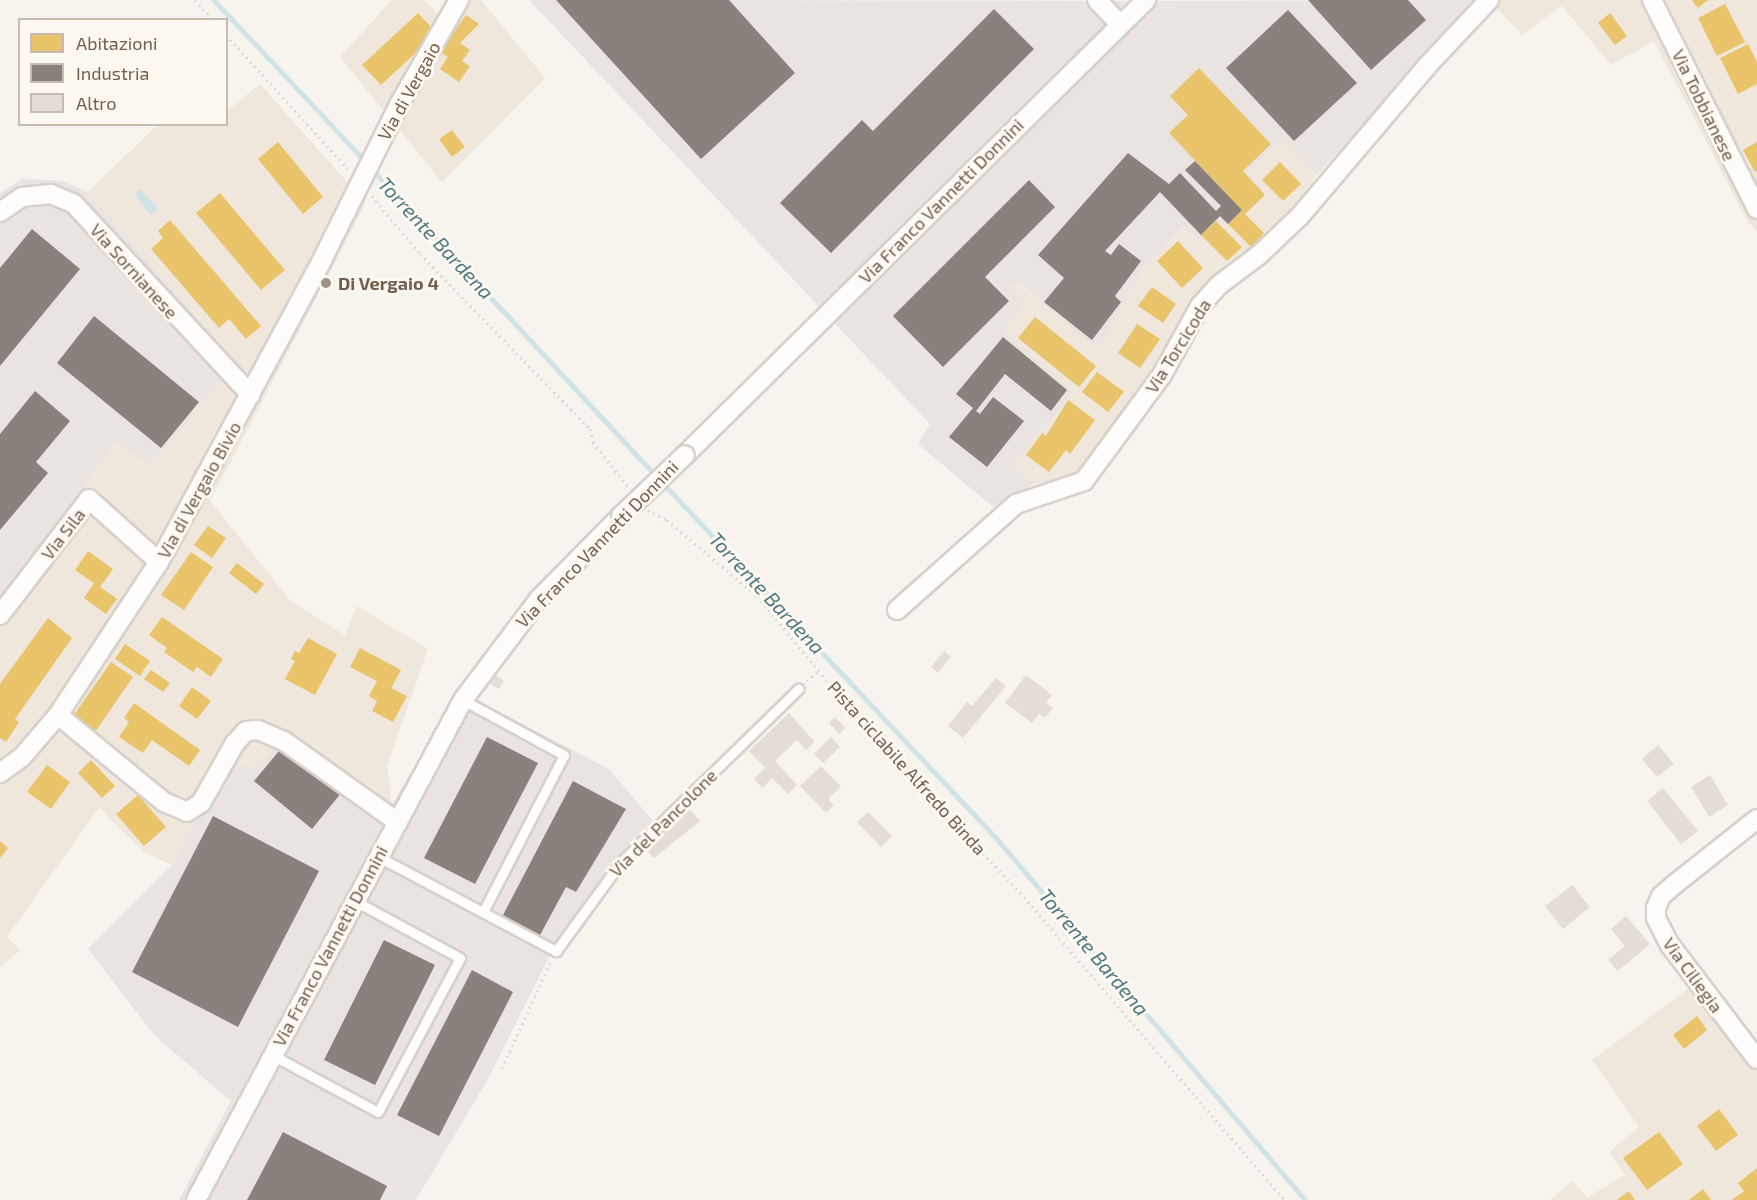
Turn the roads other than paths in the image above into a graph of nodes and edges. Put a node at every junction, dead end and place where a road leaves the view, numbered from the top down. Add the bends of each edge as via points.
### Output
1 (459, 0) edge
2 (1097, 0) edge
3 (1146, 0) edge
4 (1490, 0) edge
5 (1652, 0) edge
6 (1119, 24) junction
7 (362, 183) joint
8 (1757, 209) edge
9 (0, 212) edge
10 (251, 395) junction
11 (159, 562) junction
12 (897, 610) dead end
13 (0, 615) edge
14 (798, 689) road end
15 (463, 700) junction
16 (58, 715) junction
17 (0, 773) edge
18 (1757, 819) edge
19 (396, 821) junction
20 (377, 856) junction
21 (354, 901) junction
22 (483, 912) junction
23 (273, 1055) junction
24 (1757, 1059) edge
25 (196, 1200) edge

1 - 7 street, Via di Vergaio
2 - 6 street
3 - 6 street, Via Franco Vannetti Donnini
4 - 12 street, Via Torcicoda via 1427,66 1300,216 1200,306 1162,375 1097,468 1084,481 1016,504
5 - 8 street, Via Tobbianese
6 - 15 street, Via Franco Vannetti Donnini, bridge via 539,599
7 - 10 street, Via di Vergaio Bivio
9 - 10 street, Via Sornianese via 22,197 51,194 74,204
10 - 11 street, Via di Vergaio Bivio
11 - 13 street, Via Sila via 89,499
11 - 16 street, Via di Vergaio Bivio
14 - 22 lane, Via del Pancolone via 621,862 556,951
15 - 19 street, Via Franco Vannetti Donnini
15 - 22 lane via 564,755
16 - 17 street, Via di Vergaio Bivio via 22,757
16 - 19 street via 164,802 187,812 201,803 235,743 246,731 258,730 284,741
18 - 24 street, Via Ciliegia via 1675,884 1656,908 1656,918 1670,945
19 - 20 street, Via Franco Vannetti Donnini
20 - 21 street, Via Franco Vannetti Donnini
20 - 22 lane
21 - 23 street, Via Franco Vannetti Donnini
21 - 23 lane via 460,958 378,1112
23 - 25 street, Via Franco Vannetti Donnini

